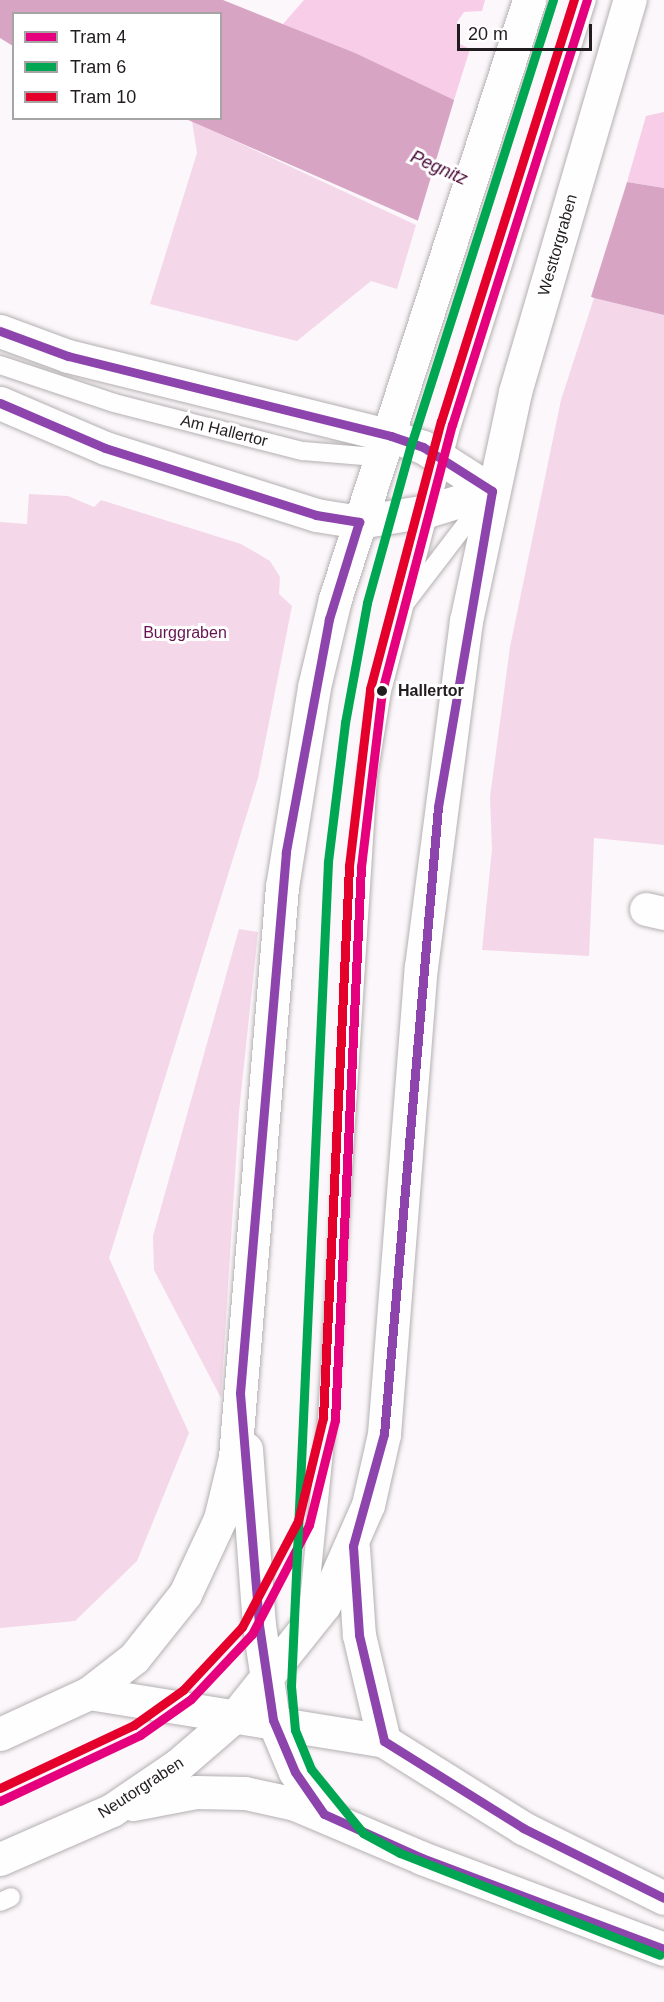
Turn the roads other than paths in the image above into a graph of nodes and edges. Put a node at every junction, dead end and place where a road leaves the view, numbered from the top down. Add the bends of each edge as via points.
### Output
1 (529, 0) edge
2 (587, 0) edge
3 (630, 0) edge
4 (0, 331) edge
5 (0, 366) edge
6 (0, 403) edge
7 (388, 448) junction
8 (433, 453) junction
9 (492, 491) junction
10 (427, 511) junction
11 (359, 522) junction
12 (402, 607) junction
13 (240, 1393) junction
14 (353, 1546) junction
15 (306, 1632) junction
16 (266, 1682) junction
17 (89, 1693) junction
18 (237, 1714) junction
19 (273, 1720) junction
20 (0, 1734) edge
21 (384, 1741) junction
22 (112, 1810) junction
23 (324, 1814) junction
24 (0, 1859) edge
25 (664, 1898) edge
26 (664, 1949) edge

1 - 7 main road
2 - 8 lane via 452,425
3 - 9 main road, Westtorgraben via 531,337
4 - 7 main road, Am Hallertor
5 - 7 lane, Am Hallertor via 67,389 303,451
6 - 11 main road via 105,448 316,515
7 - 8 main road, Am Hallertor
7 - 11 main road
8 - 9 main road, Am Hallertor
8 - 10 lane
9 - 10 main road
9 - 12 lane
9 - 14 main road, Neutorgraben via 438,807 384,1434
10 - 11 main road
10 - 12 lane
11 - 13 main road via 329,619 288,842
12 - 15 lane via 368,776 327,1419
13 - 16 main road
13 - 17 main road via 231,1477 205,1555 155,1636
14 - 15 main road, Neutorgraben
14 - 21 main road via 359,1635
15 - 16 main road, Neutorgraben
16 - 18 main road, Neutorgraben
16 - 19 main road
17 - 18 main road
17 - 20 main road
18 - 19 main road
18 - 22 main road, Neutorgraben via 178,1765
19 - 21 main road
19 - 23 main road via 295,1772
21 - 25 main road via 523,1828
22 - 23 main road via 170,1795 234,1793
22 - 24 main road, Neutorgraben
23 - 26 main road via 422,1858

